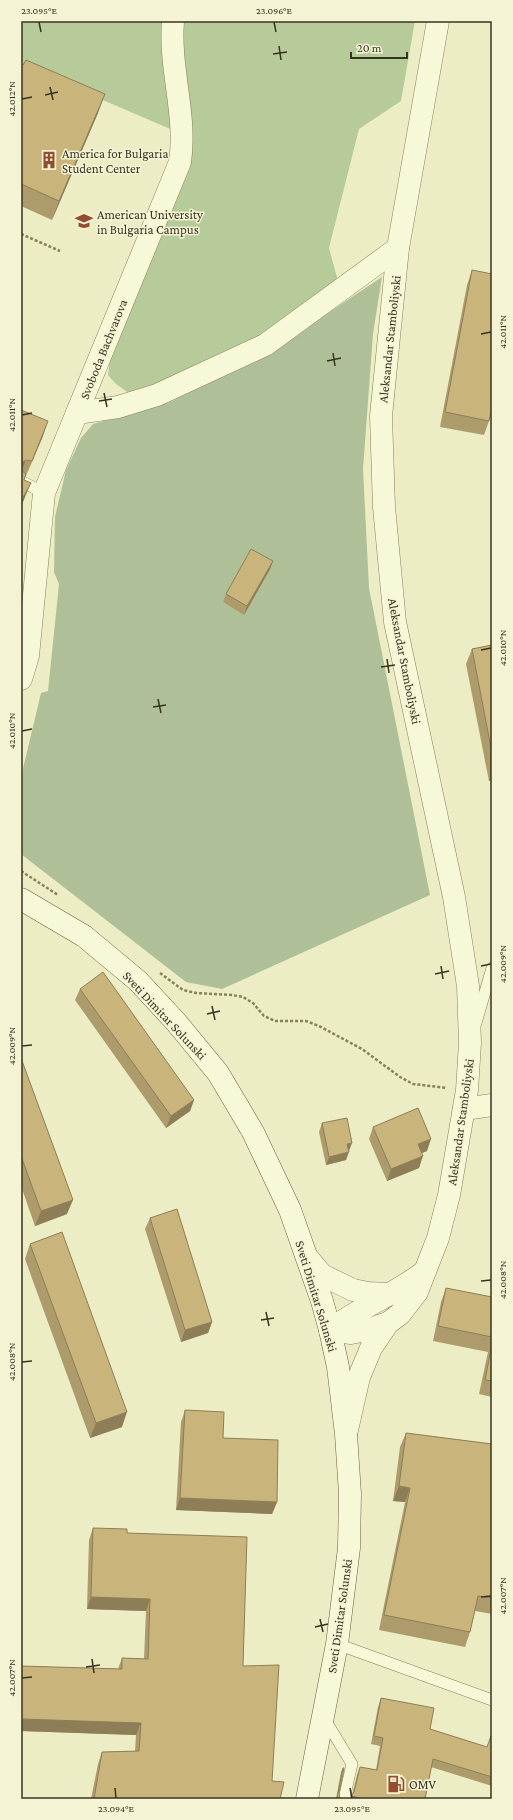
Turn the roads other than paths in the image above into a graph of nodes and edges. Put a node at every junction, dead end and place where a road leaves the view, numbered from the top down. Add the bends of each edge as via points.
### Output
1 (173, 21) edge
2 (438, 21) edge
3 (398, 248) junction
4 (77, 413) junction
5 (21, 481) edge
6 (44, 493) junction
7 (24, 655) edge
8 (21, 679) edge
9 (21, 900) edge
10 (492, 968) edge
11 (470, 1043) junction
12 (466, 1100) junction
13 (492, 1105) edge
14 (307, 1257) junction
15 (425, 1271) junction
16 (392, 1294) junction
17 (388, 1323) junction
18 (330, 1330) junction
19 (346, 1434) junction
20 (337, 1644) junction
21 (492, 1700) edge
22 (323, 1717) junction
23 (307, 1799) edge
24 (344, 1799) edge

1 - 4 street, Svoboda Bachvarova via 172,39 182,120 183,142 180,162
2 - 3 street, Aleksandar Stamboliyski
3 - 4 street via 265,345 157,395 118,407
3 - 11 street, Aleksandar Stamboliyski via 381,416 384,508 395,622 454,897 468,986
4 - 6 street, Svoboda Bachvarova
5 - 6 lane
6 - 7 street, Svoboda Bachvarova
7 - 8 street, Svoboda Bachvarova
9 - 14 street, Sveti Dimitar Solunski via 84,936 138,981 218,1072 253,1132 290,1210
10 - 11 lane
11 - 12 street, Aleksandar Stamboliyski
12 - 13 street
12 - 15 street, Aleksandar Stamboliyski via 449,1195 438,1238
14 - 16 street via 322,1275 353,1290
14 - 18 street, Sveti Dimitar Solunski
15 - 16 street
15 - 17 street, Aleksandar Stamboliyski via 410,1302
16 - 18 street via 349,1315
17 - 18 street via 350,1333
17 - 19 street via 371,1348 359,1377
18 - 19 street, Sveti Dimitar Solunski via 338,1367
19 - 20 street, Sveti Dimitar Solunski via 350,1494 349,1548
20 - 21 lane
20 - 22 street, Sveti Dimitar Solunski
22 - 23 street, Sveti Dimitar Solunski
22 - 24 lane via 352,1764

